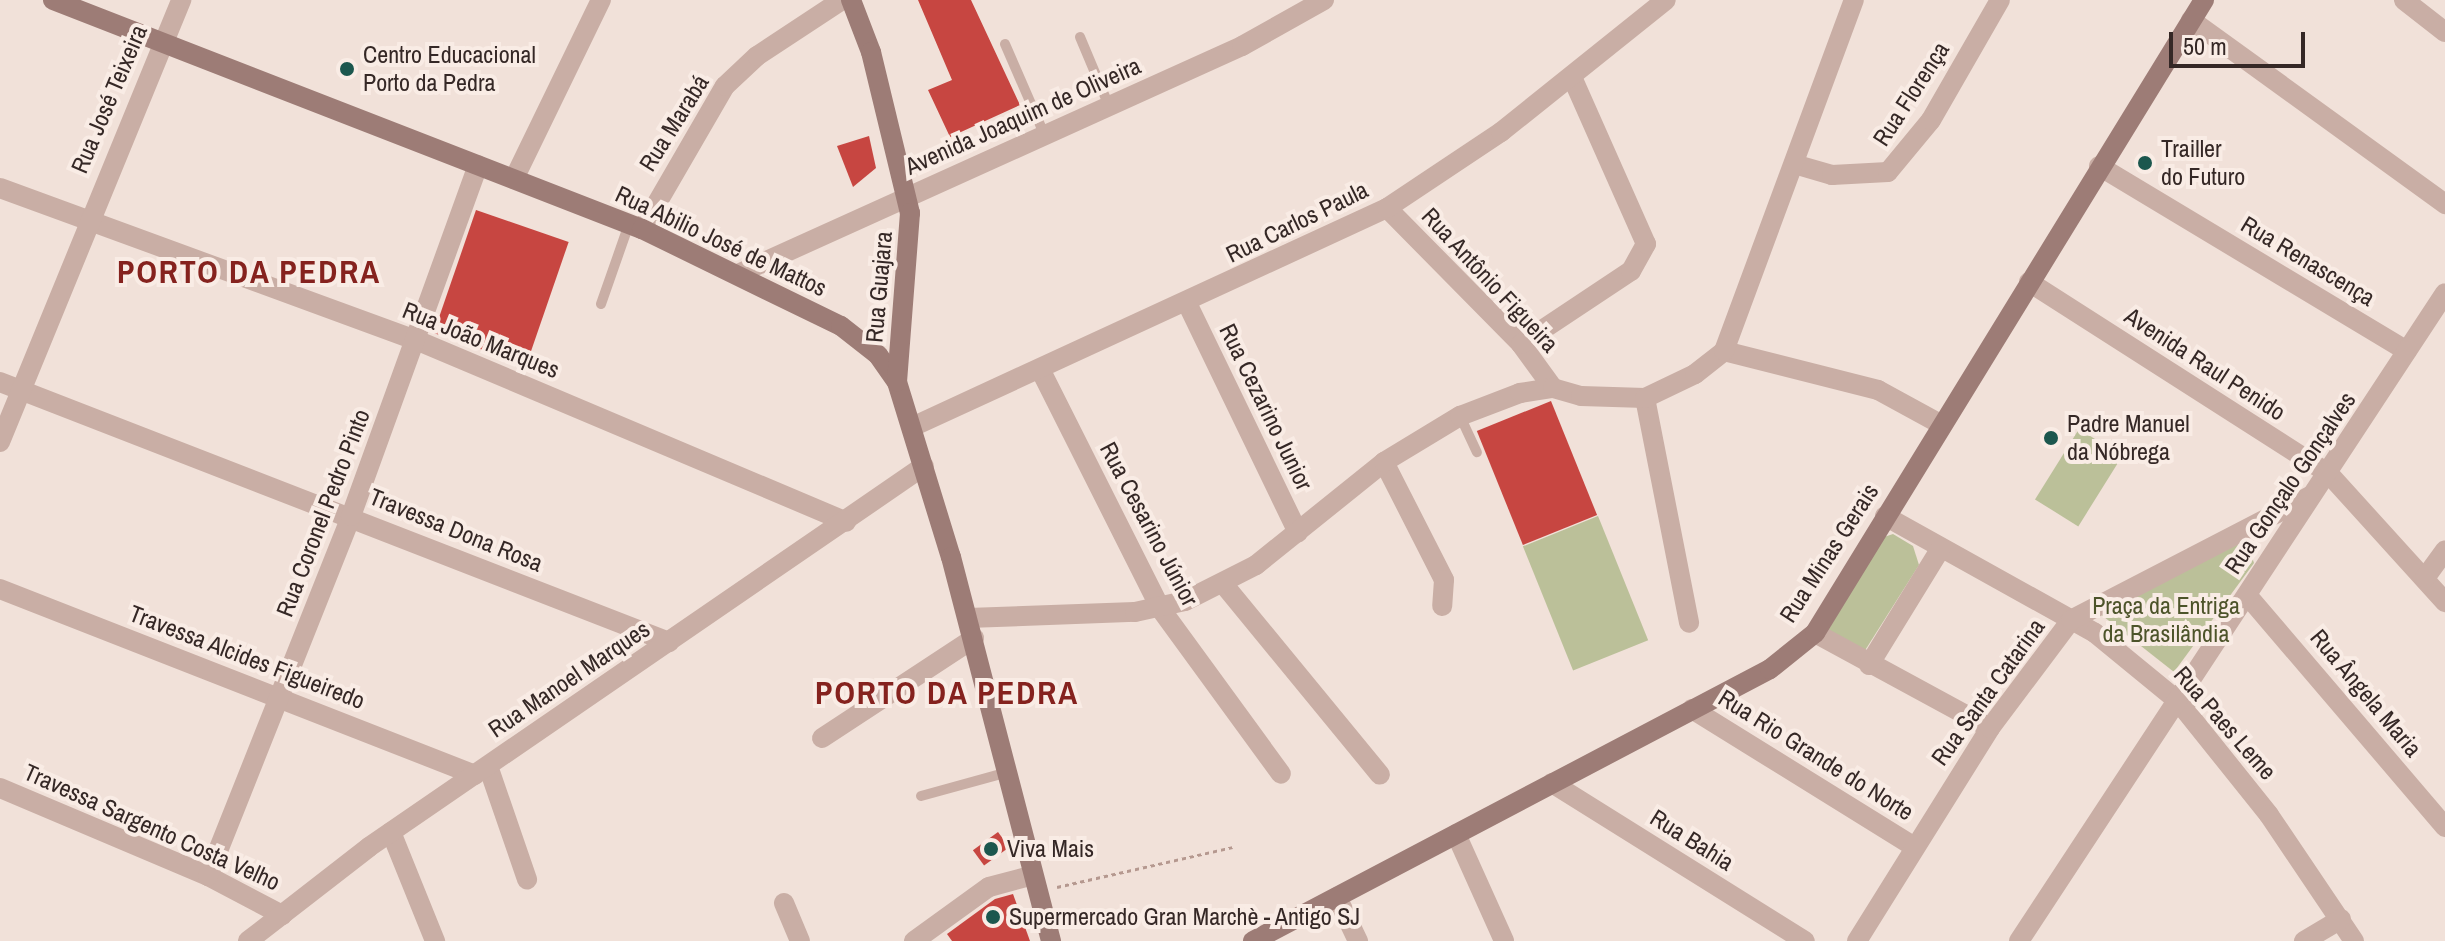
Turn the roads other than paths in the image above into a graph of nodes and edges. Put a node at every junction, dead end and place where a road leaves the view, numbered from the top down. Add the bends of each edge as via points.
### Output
1 (53, 0) edge
2 (181, 0) edge
3 (601, 0) edge
4 (842, 0) edge
5 (851, 0) edge
6 (1324, 0) edge
7 (1666, 0) edge
8 (1854, 0) edge
9 (2000, 0) edge
10 (2204, 0) edge
11 (2404, 0) edge
12 (2191, 20) junction
13 (2445, 32) edge
14 (1080, 37) dead end
15 (159, 43) junction
16 (1005, 44) dead end
17 (1572, 77) junction
18 (1109, 106) junction
19 (1045, 136) junction
20 (1794, 164) junction
21 (478, 165) junction
22 (2099, 166) junction
23 (514, 179) junction
24 (0, 188) edge
25 (908, 197) junction
26 (2445, 204) edge
27 (1387, 208) junction
28 (86, 219) junction
29 (636, 226) junction
30 (740, 273) junction
31 (2029, 282) junction
32 (2445, 293) edge
33 (1187, 303) junction
34 (601, 304) dead end
35 (416, 340) junction
36 (1521, 344) junction
37 (1724, 351) junction
38 (2407, 351) junction
39 (1040, 369) junction
40 (0, 382) edge
41 (897, 382) junction
42 (1553, 388) junction
43 (20, 391) junction
44 (1645, 398) junction
45 (1460, 416) junction
46 (1940, 424) junction
47 (912, 427) junction
48 (0, 442) edge
49 (1477, 452) dead end
50 (1384, 462) junction
51 (924, 466) junction
52 (2329, 474) junction
53 (2310, 496) junction
54 (351, 516) junction
55 (1885, 516) junction
56 (846, 522) junction
57 (1298, 533) junction
58 (1941, 548) junction
59 (2445, 550) edge
60 (2425, 578) junction
61 (1225, 586) junction
62 (0, 589) edge
63 (2247, 595) junction
64 (2445, 602) edge
65 (1442, 606) dead end
66 (1160, 608) junction
67 (2071, 620) junction
68 (1689, 623) dead end
69 (971, 628) junction
70 (1815, 633) junction
71 (669, 642) junction
72 (1869, 665) junction
73 (279, 696) junction
74 (2177, 700) junction
75 (1692, 709) junction
76 (1990, 728) junction
77 (822, 738) dead end
78 (482, 770) junction
79 (1008, 772) junction
80 (1281, 774) dead end
81 (1380, 775) dead end
82 (1552, 783) junction
83 (0, 788) edge
84 (921, 796) dead end
85 (2445, 827) edge
86 (391, 832) junction
87 (1456, 834) junction
88 (1913, 846) junction
89 (208, 876) junction
90 (527, 879) dead end
91 (1032, 884) junction
92 (1337, 897) junction
93 (784, 903) dead end
94 (282, 915) junction
95 (2341, 919) junction
96 (248, 941) edge
97 (435, 941) edge
98 (800, 941) edge
99 (914, 941) edge
100 (1051, 941) edge
101 (1253, 941) edge
102 (1358, 941) edge
103 (1504, 941) edge
104 (1805, 941) edge
105 (1857, 941) edge
106 (2019, 941) edge
107 (2304, 941) edge
108 (2354, 941) edge

1 - 15 main road, Rua Abilio José de Mattos
2 - 15 street, Rua José Teixeira
3 - 23 street
4 - 29 street, Rua Marabá via 757,56 725,86
5 - 25 main road, Rua Guajara
6 - 18 street, Avenida Joaquim de Oliveira via 1242,46
7 - 17 street, Rua Carlos Paula
8 - 20 street
9 - 20 street, Rua Florença via 1931,120 1888,172 1832,175
10 - 12 main road, Rua Minas Gerais
11 - 13 street
12 - 22 main road, Rua Minas Gerais
12 - 26 street
14 - 18 lane
15 - 21 main road, Rua Abilio José de Mattos
15 - 28 street, Rua José Teixeira
16 - 19 lane
17 - 27 street, Rua Carlos Paula
17 - 36 street via 1646,244 1631,271
18 - 19 street, Avenida Joaquim de Oliveira
19 - 25 street, Avenida Joaquim de Oliveira
20 - 37 street
21 - 23 main road, Rua Abilio José de Mattos
21 - 35 street, Rua Coronel Pedro Pinto
22 - 31 main road, Rua Minas Gerais
22 - 38 street, Rua Renascença
23 - 29 main road, Rua Abilio José de Mattos
24 - 28 street, Rua João Marques
25 - 30 street, Avenida Joaquim de Oliveira
25 - 41 main road, Rua Guajara via 911,236
27 - 33 street, Rua Carlos Paula
27 - 36 street, Rua Antônio Figueira
28 - 35 street, Rua João Marques
28 - 43 street, Rua José Teixeira
29 - 30 main road, Rua Abilio José de Mattos
29 - 34 lane
30 - 41 main road, Rua Abilio José de Mattos via 862,340
31 - 46 main road, Rua Minas Gerais
31 - 52 street, Avenida Raul Penido
32 - 38 street, Rua Gonçalo Gonçalves
33 - 39 street, Rua Carlos Paula
33 - 57 street, Rua Cezarino Junior
35 - 54 street, Rua Coronel Pedro Pinto
35 - 56 street, Rua João Marques
36 - 42 street, Rua Antônio Figueira
37 - 44 street via 1695,374
37 - 46 street via 1878,390
38 - 52 street, Rua Gonçalo Gonçalves
39 - 47 street, Rua Carlos Paula
39 - 66 street, Rua Cesarino Júnior
40 - 43 street, Travessa Dona Rosa
41 - 47 main road, Rua Abilio José de Mattos
42 - 44 street via 1581,396
42 - 45 street via 1520,393
43 - 48 street, Rua José Teixeira
43 - 54 street, Travessa Dona Rosa
44 - 68 street
45 - 49 lane
45 - 50 street
46 - 55 main road, Rua Minas Gerais
47 - 51 main road, Rua Abilio José de Mattos
50 - 57 street
50 - 65 street via 1444,580
51 - 56 street, Rua Manoel Marques
51 - 69 main road, Rua Abilio José de Mattos
52 - 53 street, Rua Gonçalo Gonçalves
52 - 60 street, Avenida Raul Penido
53 - 63 street, Rua Gonçalo Gonçalves
53 - 67 street, Rua Santa Catarina
54 - 71 street, Travessa Dona Rosa
54 - 73 street, Rua Coronel Pedro Pinto
55 - 58 street, Rua Paes Leme
55 - 70 main road, Rua Minas Gerais
56 - 71 street, Rua Manoel Marques
57 - 61 street
58 - 67 street, Rua Paes Leme
58 - 72 street
59 - 60 street
60 - 64 street, Avenida Raul Penido
61 - 66 street
61 - 81 street
62 - 73 street, Travessa Alcides Figueiredo
63 - 74 street, Rua Gonçalo Gonçalves
63 - 85 street, Rua Ângela Maria
66 - 69 street
66 - 80 street, Rua Cesarino Júnior
67 - 74 street, Rua Paes Leme
67 - 76 street, Rua Santa Catarina
69 - 77 street
69 - 79 main road, Rua Abilio José de Mattos
70 - 72 street
70 - 75 main road, Rua Minas Gerais via 1770,669
71 - 78 street, Rua Manoel Marques
72 - 76 street
73 - 78 street, Travessa Alcides Figueiredo
73 - 89 street, Rua Coronel Pedro Pinto
74 - 95 street, Rua Paes Leme
74 - 106 street, Rua Gonçalo Gonçalves
75 - 82 main road, Rua Minas Gerais
75 - 88 street, Rua Rio Grande do Norte
76 - 88 street, Rua Santa Catarina
78 - 86 street, Rua Manoel Marques
78 - 90 street
79 - 84 lane
79 - 91 main road, Rua Abilio José de Mattos
82 - 87 main road, Rua Minas Gerais
82 - 104 street, Rua Bahia
83 - 89 street, Travessa Sargento Costa Velho
86 - 94 street, Rua Manoel Marques
86 - 97 street
87 - 92 main road, Rua Minas Gerais
87 - 103 street
88 - 105 street, Rua Santa Catarina
89 - 94 street, Travessa Sargento Costa Velho
91 - 99 street via 989,887
91 - 100 main road, Rua Abilio José de Mattos
92 - 101 main road, Rua Minas Gerais
92 - 102 street
93 - 98 street
94 - 96 street, Rua Manoel Marques
95 - 107 street
95 - 108 street, Rua Paes Leme

